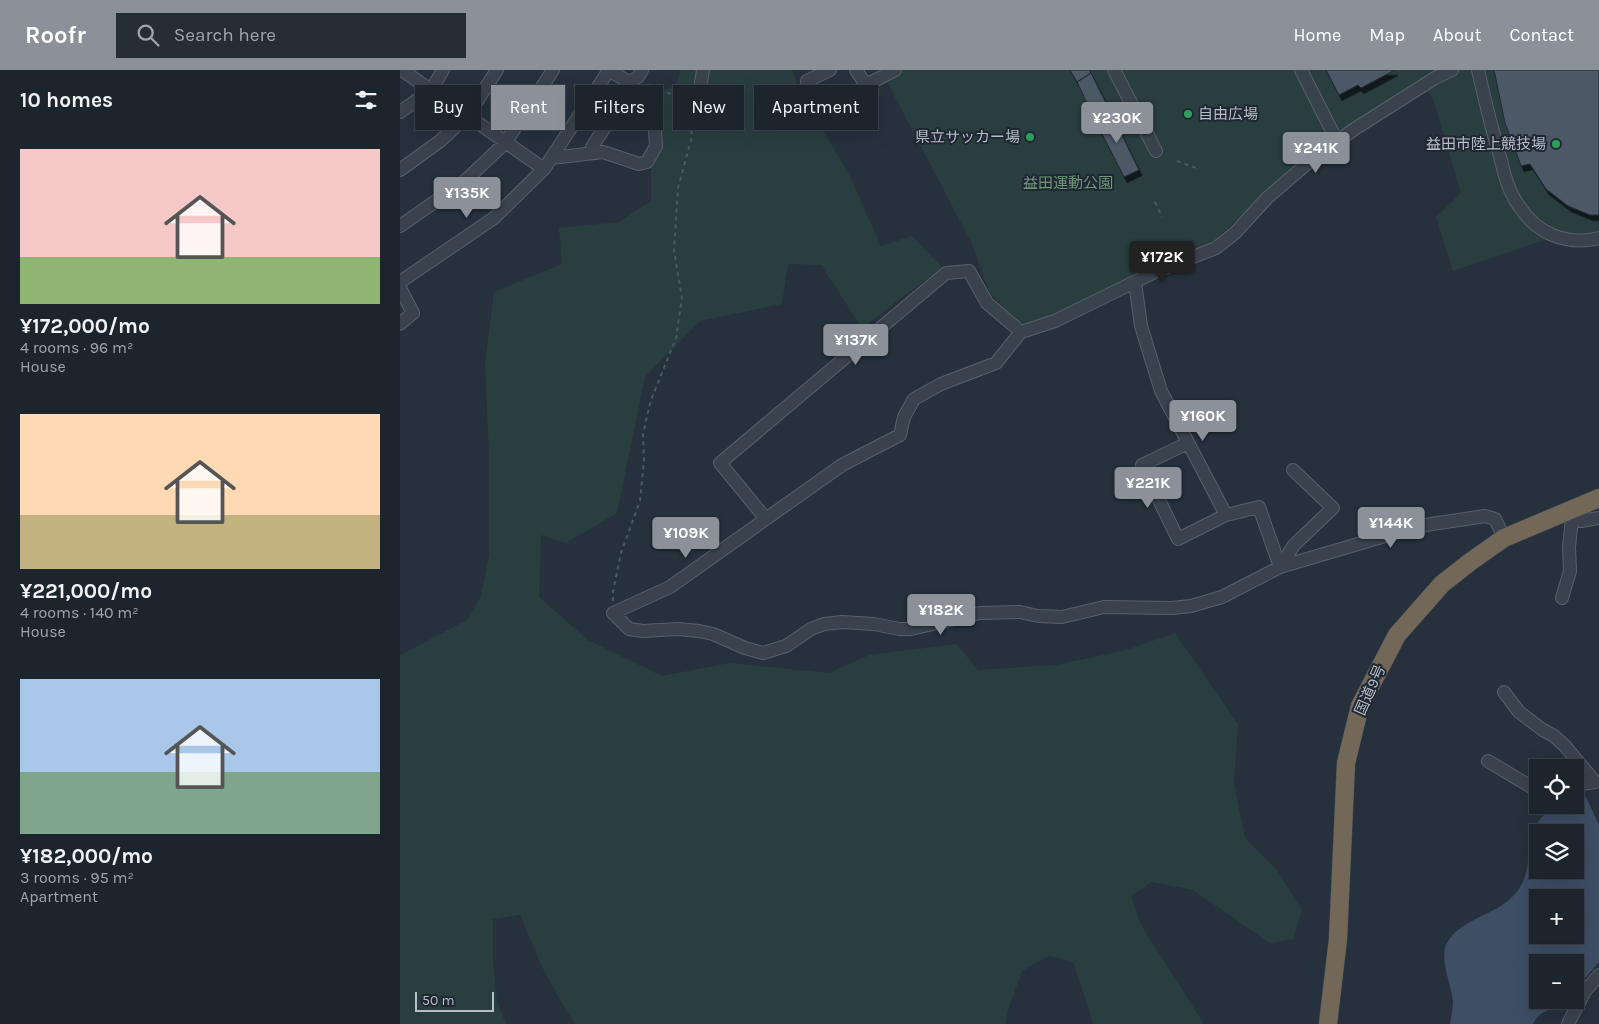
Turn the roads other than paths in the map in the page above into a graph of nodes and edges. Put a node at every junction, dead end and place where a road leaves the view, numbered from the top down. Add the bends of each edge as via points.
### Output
1 (402, 70) edge
2 (443, 70) edge
3 (497, 70) edge
4 (553, 70) edge
5 (609, 70) edge
6 (703, 70) edge
7 (830, 70) edge
8 (856, 70) edge
9 (896, 70) edge
10 (1114, 70) edge
11 (1301, 70) edge
12 (1452, 70) edge
13 (1478, 70) edge
14 (636, 76) edge
15 (807, 81) dead end
16 (423, 85) edge
17 (433, 85) edge
18 (701, 85) edge
19 (481, 95) edge
20 (415, 101) edge
21 (400, 112) edge
22 (481, 124) edge
23 (452, 130) edge
24 (655, 130) edge
25 (506, 142) junction
26 (1337, 142) junction
27 (592, 148) dead end
28 (1156, 151) dead end
29 (551, 158) junction
30 (544, 169) junction
31 (400, 170) edge
32 (400, 226) edge
33 (1599, 238) edge
34 (400, 282) edge
35 (1135, 282) junction
36 (400, 288) edge
37 (400, 324) edge
38 (1021, 332) junction
39 (1188, 443) junction
40 (1293, 470) dead end
41 (1599, 498) edge
42 (1226, 515) junction
43 (1569, 515) junction
44 (1599, 518) edge
45 (766, 519) junction
46 (1504, 538) junction
47 (1280, 568) junction
48 (1562, 598) dead end
49 (1504, 692) dead end
50 (1488, 761) dead end
51 (1597, 779) edge
52 (1584, 783) edge
53 (1529, 786) edge
54 (1599, 795) edge
55 (1599, 975) edge
56 (1328, 1024) edge
57 (1568, 1024) edge

1 - 16 street
2 - 17 street
3 - 19 street
4 - 25 street
5 - 14 street
5 - 29 street
6 - 18 street
7 - 15 street
8 - 9 street via 866,85
10 - 28 street
11 - 26 street
12 - 26 street
13 - 33 street via 1507,182 1518,206 1535,225 1554,236
14 - 27 street
20 - 21 street
22 - 25 street
23 - 31 street
24 - 29 street via 656,146 647,162 640,164 603,152
25 - 30 street
25 - 32 street via 466,180
26 - 35 street via 1267,198 1216,248
29 - 30 street
30 - 34 street via 494,218
35 - 38 street via 1055,321
35 - 39 street via 1141,326 1161,391
36 - 37 street via 413,313
38 - 45 street via 996,363 941,384 914,399 904,416 900,435 842,465
38 - 45 street via 987,303 969,271 946,273 720,463
39 - 42 street
39 - 42 street via 1142,465 1178,539
40 - 47 street via 1333,508 1294,545
41 - 43 highway, 国道9号
42 - 47 street via 1259,507
43 - 44 street via 1581,521
43 - 46 highway, 国道9号
43 - 48 street via 1570,571
45 - 47 street via 670,587 613,614 629,629 699,631 763,653 786,646 824,624 842,622 911,629 980,613 1020,612 1062,617 1104,607 1191,606 1222,597
46 - 47 street via 1495,519 1485,516 1419,526
46 - 56 highway, 国道9号 via 1442,584 1397,635 1360,706 1346,763 1338,939
49 - 51 street via 1519,712 1560,741
50 - 53 street
51 - 52 street
51 - 54 street
55 - 57 street via 1585,991

